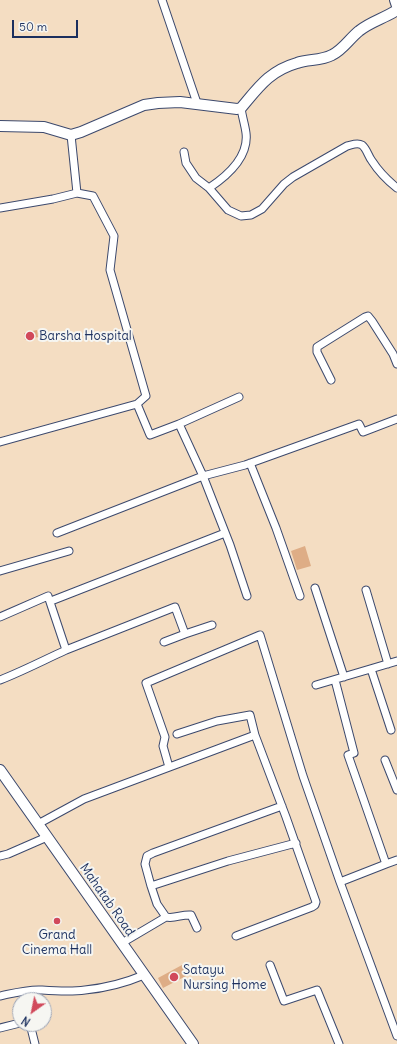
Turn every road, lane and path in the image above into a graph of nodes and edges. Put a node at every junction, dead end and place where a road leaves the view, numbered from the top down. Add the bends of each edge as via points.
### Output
1 (162, 0) edge
2 (395, 0) edge
3 (397, 6) edge
4 (397, 10) edge
5 (197, 103) junction
6 (241, 108) junction
7 (0, 126) edge
8 (71, 135) junction
9 (184, 152) dead end
10 (209, 188) junction
11 (397, 188) edge
12 (77, 192) junction
13 (0, 208) edge
14 (397, 364) edge
15 (331, 380) dead end
16 (240, 397) dead end
17 (137, 404) junction
18 (397, 419) edge
19 (179, 424) junction
20 (0, 442) edge
21 (250, 463) junction
22 (203, 476) junction
23 (57, 533) dead end
24 (226, 533) junction
25 (70, 551) dead end
26 (0, 570) edge
27 (315, 588) dead end
28 (366, 590) dead end
29 (247, 596) dead end
30 (300, 596) dead end
31 (51, 601) junction
32 (0, 617) edge
33 (212, 625) dead end
34 (185, 634) junction
35 (164, 642) dead end
36 (66, 650) junction
37 (397, 661) edge
38 (388, 664) junction
39 (371, 669) junction
40 (344, 677) junction
41 (0, 680) edge
42 (335, 680) junction
43 (316, 685) dead end
44 (391, 730) dead end
45 (177, 734) dead end
46 (255, 735) junction
47 (385, 760) dead end
48 (169, 767) junction
49 (0, 770) edge
50 (397, 790) edge
51 (282, 806) junction
52 (38, 824) junction
53 (47, 837) junction
54 (296, 843) junction
55 (0, 856) edge
56 (397, 860) edge
57 (386, 864) junction
58 (340, 882) junction
59 (151, 886) junction
60 (166, 917) junction
61 (197, 928) dead end
62 (236, 936) dead end
63 (122, 943) junction
64 (270, 965) dead end
65 (144, 975) junction
66 (0, 996) edge
67 (12, 1025) edge
68 (0, 1028) edge
69 (32, 1032) edge
70 (397, 1036) edge
71 (35, 1044) edge
72 (193, 1044) edge
73 (339, 1044) edge

1 - 5 street
2 - 3 street
4 - 6 street via 360,30 331,56 298,62 280,69 266,78
5 - 6 street
5 - 8 street via 144,105
6 - 10 street via 246,134 245,147 233,168
7 - 8 street via 44,127
8 - 12 street
9 - 10 street via 186,163 196,178
10 - 11 street via 228,210 240,216 251,215 262,209 293,177 347,146 360,144 366,149 384,178
12 - 13 street
12 - 17 street via 93,196 114,236 110,270 146,396
14 - 15 street via 368,316 317,348
16 - 19 street
17 - 19 street via 150,435
17 - 20 street
18 - 21 street via 363,432 359,424
19 - 22 street
21 - 22 street
21 - 30 street
22 - 23 street
22 - 24 street
24 - 29 street
24 - 31 street
25 - 26 street
27 - 40 street
28 - 38 street
31 - 32 street via 48,596
31 - 36 street
33 - 34 street
34 - 35 street
34 - 36 street via 175,607
36 - 41 street
37 - 38 street
38 - 39 street
39 - 40 street
39 - 44 street
40 - 42 street
42 - 43 street
42 - 57 street via 354,753 348,755
45 - 46 street via 217,721 250,715
46 - 48 street
46 - 51 street
47 - 50 street
48 - 52 street via 84,799
48 - 58 street via 163,746 165,737 146,683 260,635 303,776
49 - 52 street, Mahatab Road
51 - 54 street
51 - 59 street via 147,856 145,864
52 - 53 street, Mahatab Road
53 - 55 street
53 - 63 street, Mahatab Road
54 - 59 street via 228,861
54 - 62 street via 315,905
56 - 57 street
57 - 58 street
58 - 70 street
59 - 60 street via 157,904
60 - 61 street via 191,915
60 - 63 street
63 - 65 street, Mahatab Road
64 - 73 street via 284,1001 317,990
65 - 66 street via 124,983 85,990 21,991
65 - 72 street, Mahatab Road
67 - 68 street
69 - 71 street

